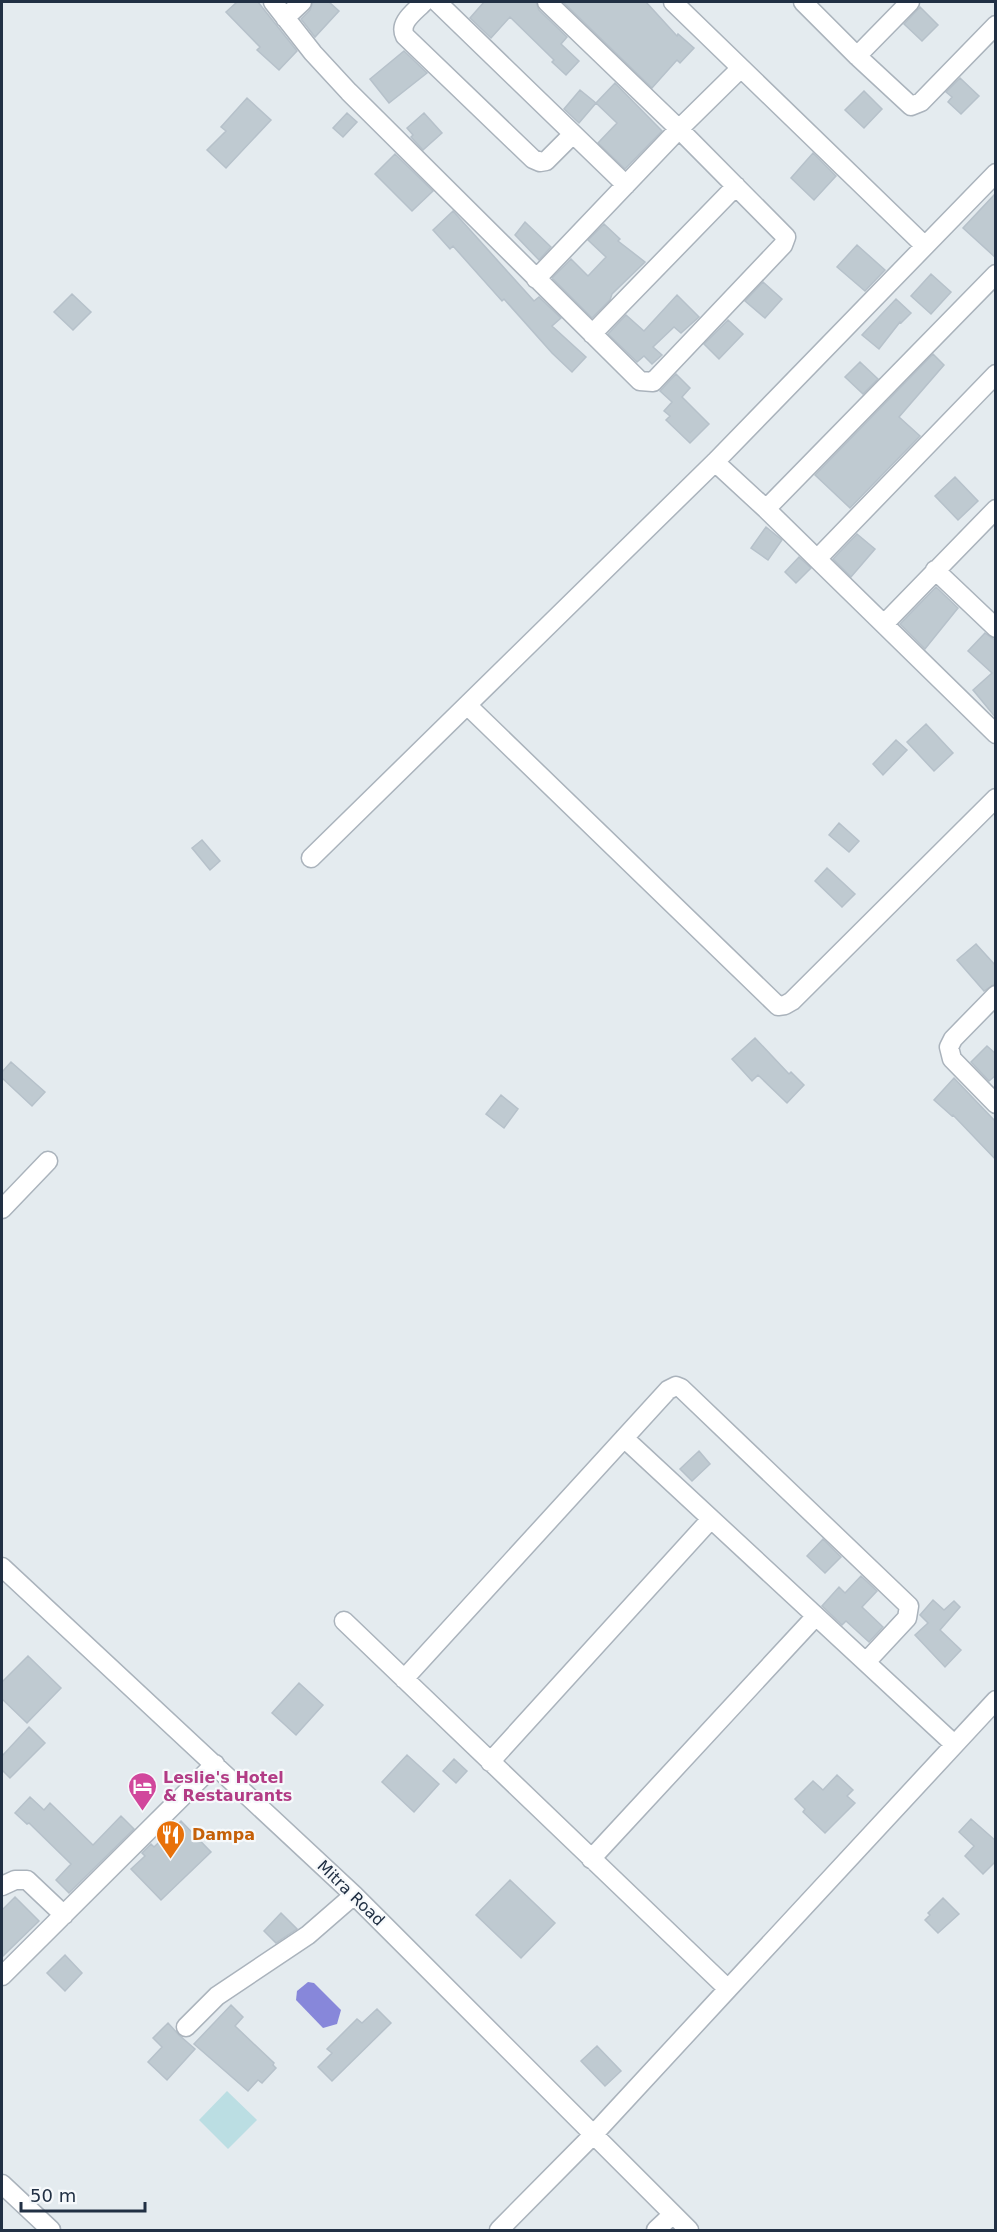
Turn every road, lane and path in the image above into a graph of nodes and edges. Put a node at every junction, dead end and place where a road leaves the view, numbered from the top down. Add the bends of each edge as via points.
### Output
1 (273, 2) edge
2 (302, 2) edge
3 (424, 2) edge
4 (436, 2) edge
5 (547, 2) edge
6 (804, 2) edge
7 (910, 2) edge
8 (676, 3) edge
9 (285, 18) junction
10 (996, 25) edge
11 (857, 56) junction
12 (741, 68) junction
13 (679, 129) junction
14 (573, 134) junction
15 (996, 173) edge
16 (626, 185) junction
17 (736, 186) junction
18 (925, 246) junction
19 (996, 274) edge
20 (536, 279) junction
21 (592, 334) junction
22 (996, 374) edge
23 (714, 462) junction
24 (766, 509) junction
25 (996, 509) edge
26 (817, 559) junction
27 (935, 570) junction
28 (884, 624) junction
29 (996, 628) edge
30 (467, 705) junction
31 (996, 734) edge
32 (996, 798) edge
33 (311, 858) dead end
34 (996, 995) edge
35 (994, 1098) edge
36 (48, 1161) dead end
37 (2, 1209) edge
38 (624, 1438) junction
39 (711, 1519) junction
40 (2, 1567) edge
41 (816, 1616) junction
42 (344, 1621) dead end
43 (866, 1662) junction
44 (404, 1679) junction
45 (996, 1700) edge
46 (954, 1744) junction
47 (490, 1762) junction
48 (215, 1764) junction
49 (591, 1859) junction
50 (2, 1886) edge
51 (354, 1895) junction
52 (64, 1915) junction
53 (2, 1976) edge
54 (728, 1989) junction
55 (186, 2027) dead end
56 (593, 2135) junction
57 (4, 2191) edge
58 (672, 2215) junction
59 (51, 2230) edge
60 (499, 2230) edge
61 (656, 2230) edge
62 (689, 2230) edge

1 - 9 street
2 - 9 street
3 - 14 street via 404,24 405,36 533,159 546,161
4 - 14 street
5 - 13 street
6 - 11 street
7 - 11 street
8 - 12 street
9 - 20 street via 337,80
10 - 11 street via 916,105 907,104
12 - 13 street
12 - 18 street
13 - 16 street
13 - 17 street
14 - 16 street
15 - 18 street
16 - 20 street
17 - 21 street
17 - 21 street via 786,240 656,380 640,381
18 - 23 street
19 - 24 street
20 - 21 street
22 - 26 street
23 - 24 street
23 - 30 street
24 - 26 street
25 - 27 street
26 - 28 street
27 - 28 street
27 - 29 street
28 - 31 street
30 - 32 street via 778,1006 792,1001
30 - 33 street
34 - 35 street via 949,1047 952,1059
36 - 37 street
38 - 39 street
38 - 43 street via 668,1390 681,1388 909,1606 907,1618
38 - 44 street
39 - 41 street
39 - 47 street
40 - 48 street, Mitra Road
41 - 43 street
41 - 49 street
42 - 44 street
43 - 46 street
44 - 47 street
45 - 46 street
46 - 54 street
47 - 49 street
48 - 51 street, Mitra Road
48 - 52 street
49 - 54 street
50 - 52 street via 27,1880
51 - 55 street via 308,1935 217,1996
51 - 56 street, Mitra Road
52 - 53 street
54 - 56 street
56 - 58 street, Mitra Road
56 - 60 street
57 - 59 street
58 - 61 street
58 - 62 street, Mitra Road

